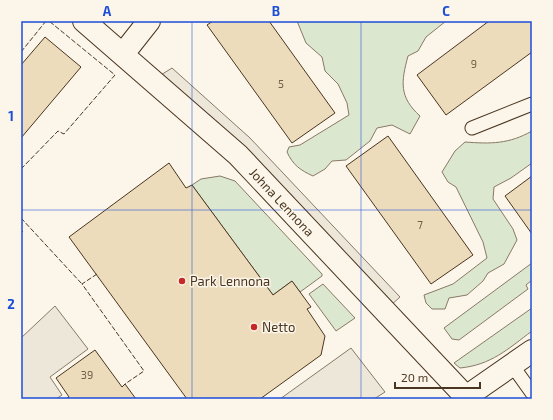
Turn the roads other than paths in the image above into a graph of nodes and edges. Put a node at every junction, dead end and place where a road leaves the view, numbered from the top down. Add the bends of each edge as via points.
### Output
1 (84, 21) edge
2 (149, 21) edge
3 (123, 54) junction
4 (532, 104) edge
5 (472, 128) dead end
6 (532, 351) edge
7 (512, 365) junction
8 (532, 393) edge
9 (465, 398) edge

1 - 3 street, Johna Lennona
2 - 3 street
3 - 9 street, Johna Lennona via 238,155
4 - 5 lane
6 - 7 street
7 - 8 lane
7 - 9 street

